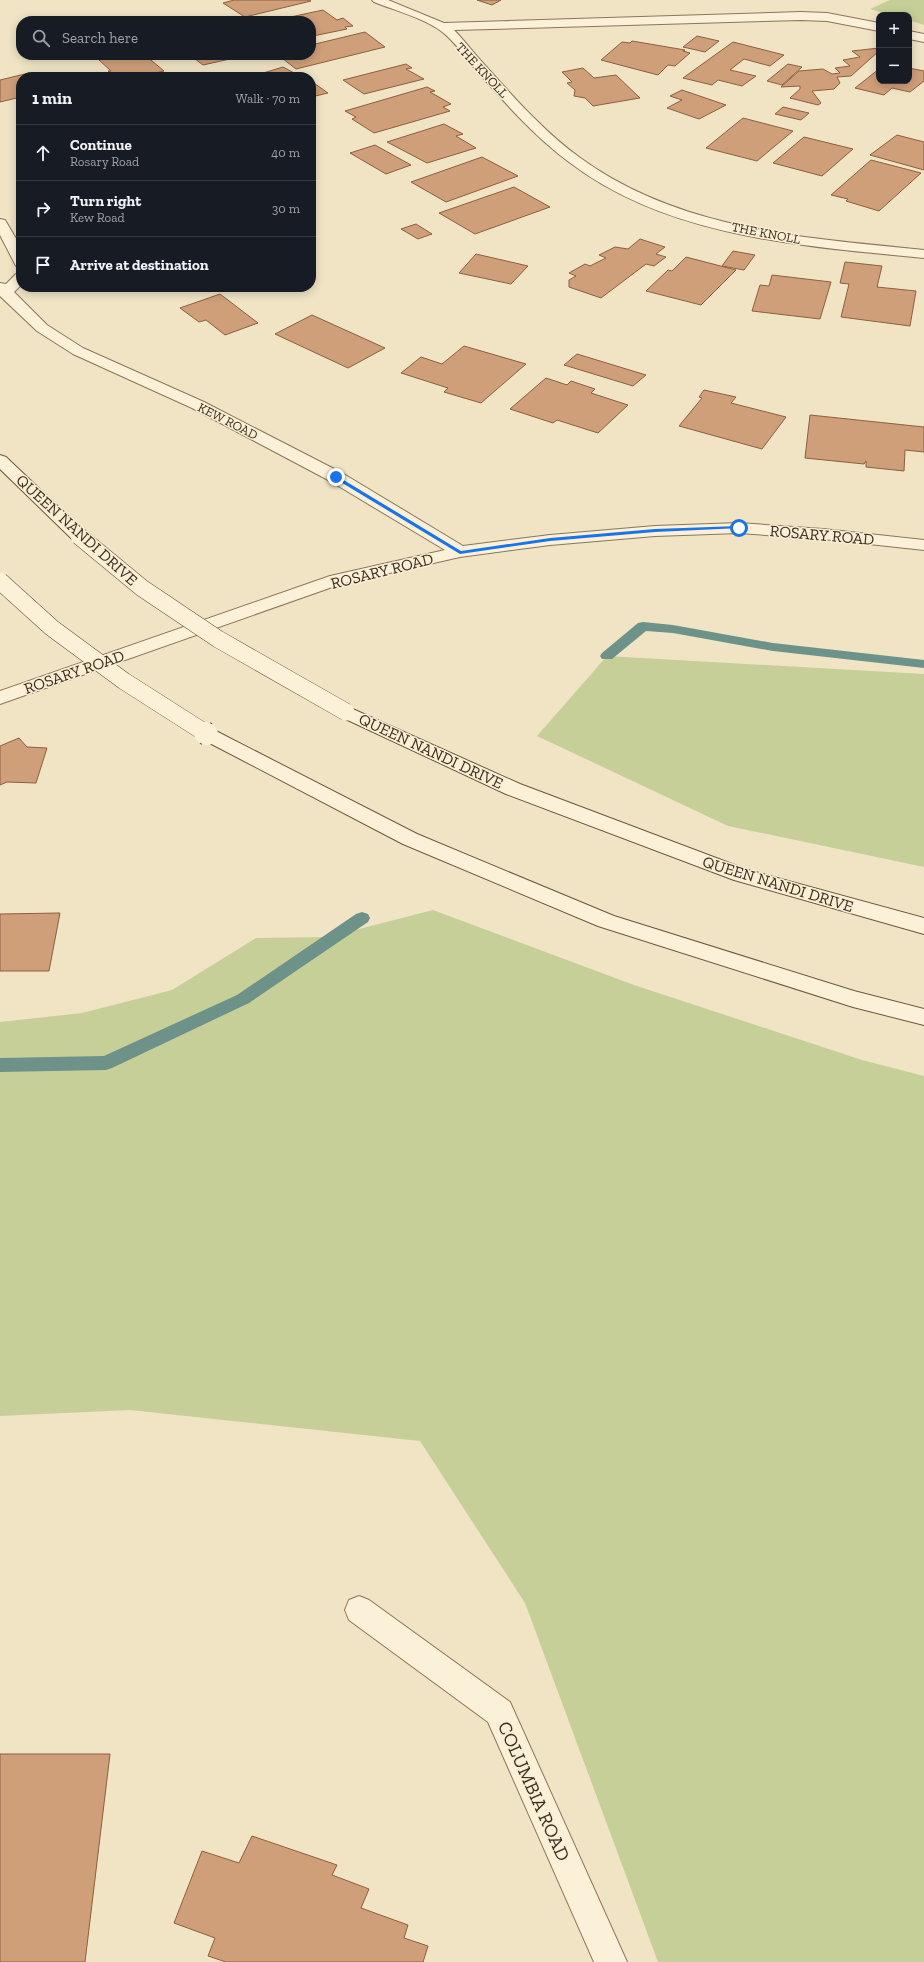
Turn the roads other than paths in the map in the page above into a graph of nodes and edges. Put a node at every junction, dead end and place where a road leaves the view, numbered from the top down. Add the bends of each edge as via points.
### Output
1 (378, 0) edge
2 (876, 26) edge
3 (443, 27) junction
4 (912, 35) edge
5 (924, 38) edge
6 (0, 223) edge
7 (16, 250) edge
8 (924, 254) edge
9 (16, 280) edge
10 (2, 290) edge
11 (0, 460) edge
12 (924, 545) edge
13 (460, 552) junction
14 (0, 581) edge
15 (0, 698) edge
16 (924, 926) edge
17 (924, 1017) edge
18 (359, 1610) dead end
19 (611, 1962) edge

1 - 3 street
2 - 3 street, THE KNOLL via 841,19 801,16
3 - 8 street, THE KNOLL via 529,120 574,160 637,198 681,214 751,232 829,244
4 - 5 street
6 - 7 street
9 - 10 street
10 - 13 street, KEW ROAD via 42,328 78,351 198,405 336,477
11 - 16 street, QUEEN NANDI DRIVE, bridge via 79,536 142,588 218,640 346,712 513,789 741,875
12 - 13 street, ROSARY ROAD via 739,528 580,537
13 - 15 street, ROSARY ROAD via 336,580
14 - 17 street, bridge via 52,628 124,681 207,734 410,839 606,921 853,999
18 - 19 street, COLUMBIA ROAD via 499,1712

